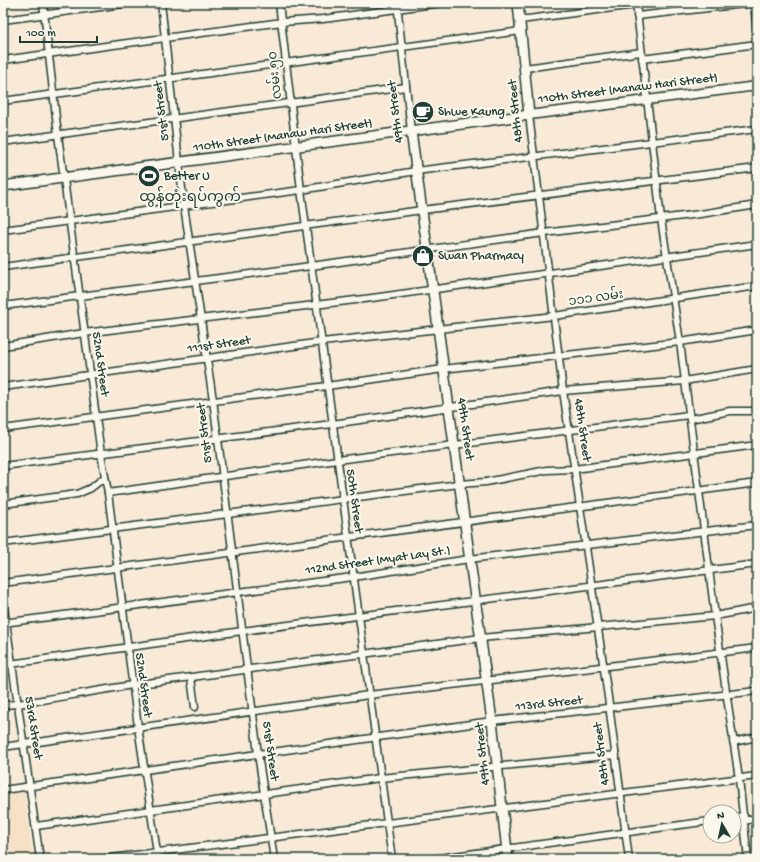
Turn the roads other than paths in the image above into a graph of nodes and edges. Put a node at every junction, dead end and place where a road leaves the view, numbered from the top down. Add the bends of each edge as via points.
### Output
1 (43, 3) edge
2 (131, 3) edge
3 (161, 3) edge
4 (280, 3) edge
5 (441, 3) edge
6 (518, 3) edge
7 (753, 3) edge
8 (636, 4) edge
9 (397, 6) edge
10 (45, 15) junction
11 (637, 16) junction
12 (3, 20) edge
13 (520, 20) junction
14 (282, 22) junction
15 (757, 28) edge
16 (521, 30) junction
17 (757, 32) edge
18 (165, 38) junction
19 (757, 44) edge
20 (402, 47) junction
21 (49, 55) junction
22 (642, 56) junction
23 (3, 60) edge
24 (286, 64) junction
25 (525, 68) junction
26 (169, 78) junction
27 (757, 86) edge
28 (406, 87) junction
29 (53, 95) junction
30 (646, 100) junction
31 (3, 101) edge
32 (290, 104) junction
33 (529, 115) junction
34 (174, 119) junction
35 (757, 129) edge
36 (411, 131) junction
37 (58, 135) junction
38 (3, 142) edge
39 (652, 142) junction
40 (295, 146) junction
41 (534, 158) junction
42 (180, 164) junction
43 (757, 168) edge
44 (416, 172) junction
45 (65, 178) junction
46 (657, 181) junction
47 (3, 186) edge
48 (301, 190) junction
49 (539, 195) junction
50 (757, 205) edge
51 (184, 206) junction
52 (422, 210) junction
53 (661, 219) junction
54 (70, 220) junction
55 (306, 228) junction
56 (3, 230) edge
57 (544, 233) junction
58 (190, 243) junction
59 (757, 244) edge
60 (427, 250) junction
61 (667, 256) junction
62 (74, 258) junction
63 (311, 266) junction
64 (3, 267) edge
65 (548, 274) junction
66 (195, 281) junction
67 (757, 286) edge
68 (432, 289) junction
69 (79, 296) junction
70 (674, 299) junction
71 (316, 303) junction
72 (3, 306) edge
73 (554, 316) junction
74 (200, 319) junction
75 (438, 328) junction
76 (757, 330) edge
77 (84, 333) junction
78 (322, 342) junction
79 (680, 342) junction
80 (3, 346) edge
81 (559, 354) junction
82 (205, 358) junction
83 (443, 369) junction
84 (757, 369) edge
85 (91, 375) junction
86 (684, 381) junction
87 (327, 386) junction
88 (3, 387) edge
89 (563, 391) junction
90 (213, 400) junction
91 (449, 408) junction
92 (757, 411) edge
93 (96, 416) junction
94 (689, 417) junction
95 (332, 424) junction
96 (3, 429) edge
97 (569, 431) junction
98 (217, 439) junction
99 (757, 445) edge
100 (454, 446) junction
101 (101, 454) junction
102 (694, 454) junction
103 (337, 460) junction
104 (3, 466) edge
105 (574, 468) junction
106 (222, 476) junction
107 (105, 477) junction
108 (757, 483) edge
109 (459, 484) junction
110 (699, 491) junction
111 (108, 493) junction
112 (343, 498) junction
113 (3, 504) edge
114 (580, 505) junction
115 (227, 515) junction
116 (464, 521) junction
117 (757, 526) edge
118 (112, 529) junction
119 (705, 532) junction
120 (348, 537) junction
121 (3, 543) edge
122 (586, 546) junction
123 (232, 552) junction
124 (469, 559) junction
125 (757, 564) edge
126 (116, 568) junction
127 (711, 571) junction
128 (353, 577) junction
129 (3, 583) edge
130 (593, 586) junction
131 (237, 592) junction
132 (3, 601) edge
133 (475, 601) junction
134 (121, 607) junction
135 (757, 608) edge
136 (358, 616) junction
137 (715, 616) junction
138 (5, 623) edge
139 (598, 626) junction
140 (242, 631) junction
141 (480, 638) junction
142 (757, 648) edge
143 (127, 649) junction
144 (721, 652) junction
145 (364, 655) junction
146 (12, 664) junction
147 (3, 665) edge
148 (603, 665) junction
149 (248, 671) junction
150 (191, 678) junction
151 (486, 680) junction
152 (132, 685) junction
153 (757, 691) edge
154 (727, 694) junction
155 (369, 695) junction
156 (18, 704) junction
157 (3, 705) edge
158 (195, 707) dead end
159 (610, 709) junction
160 (253, 712) junction
161 (492, 721) junction
162 (138, 727) junction
163 (757, 737) edge
164 (375, 738) junction
165 (733, 742) junction
166 (24, 744) junction
167 (3, 747) edge
168 (258, 754) junction
169 (616, 755) junction
170 (497, 767) junction
171 (144, 770) junction
172 (757, 776) edge
173 (380, 778) junction
174 (739, 779) junction
175 (30, 786) junction
176 (3, 790) edge
177 (264, 794) junction
178 (620, 794) junction
179 (502, 809) junction
180 (151, 812) junction
181 (744, 818) junction
182 (757, 818) edge
183 (386, 822) junction
184 (702, 822) edge
185 (36, 826) junction
186 (625, 832) junction
187 (271, 837) junction
188 (158, 851) junction
189 (508, 854) edge
190 (40, 859) edge
191 (102, 859) edge
192 (158, 859) edge
193 (274, 859) edge
194 (392, 859) edge
195 (432, 859) edge
196 (629, 859) edge
197 (748, 859) edge

1 - 10 street, 52nd Street
2 - 10 street
3 - 18 street, 51st Street
4 - 14 street, လမ်း ၅၀
5 - 9 street
6 - 13 main road, 48th Street
7 - 11 street
7 - 15 street
8 - 11 street
8 - 13 street
9 - 14 street
9 - 20 street, 49th Street
10 - 12 street
10 - 21 street, 52nd Street
11 - 22 street
13 - 16 main road, 48th Street
14 - 18 street
14 - 24 street, လမ်း ၅၀
15 - 17 street
16 - 20 street
16 - 25 main road, 48th Street
18 - 21 street
18 - 26 street, 51st Street
19 - 22 street
20 - 24 street
20 - 28 street, 49th Street
21 - 23 street
21 - 29 street, 52nd Street
22 - 25 street
22 - 30 street
24 - 26 street
24 - 32 street, လမ်း ၅၀
25 - 33 main road, 48th Street
26 - 29 street
26 - 34 street, 51st Street
27 - 30 street, 110th Street (Manaw Hari Street)
28 - 32 street
28 - 36 street, 49th Street
29 - 31 street
29 - 37 street, 52nd Street
30 - 33 street, 110th Street (Manaw Hari Street)
30 - 39 street
32 - 34 street
32 - 40 street, လမ်း ၅၀
33 - 36 main road, 110th Street (Manaw Hari Street)
33 - 41 street, 48th Street
34 - 37 street
34 - 42 street, 51st Street
35 - 39 street
36 - 40 main road, 110th Street (Manaw Hari Street)
36 - 44 main road, 49th Street
37 - 38 street
37 - 45 street, 52nd Street
39 - 41 street
39 - 46 street
40 - 42 main road, 110th Street (Manaw Hari Street)
40 - 48 street, 50th Street
41 - 44 street
41 - 49 street, 48th Street
42 - 45 main road, 110th Street (Manaw Hari Street)
42 - 51 street, 51st Street
43 - 46 street
44 - 48 street
44 - 52 main road, 49th Street
45 - 47 main road, 110th Street (Manaw Hari Street)
45 - 54 street, 52nd Street
46 - 49 street
46 - 53 street
48 - 51 street
48 - 55 street, 50th Street
49 - 52 street
49 - 57 street, 48th Street
50 - 53 street
51 - 54 street
51 - 58 street, 51st Street
52 - 55 street
52 - 60 main road, 49th Street
53 - 57 street
53 - 61 street
54 - 56 street
54 - 62 street, 52nd Street
55 - 58 street
55 - 63 street, 50th Street
57 - 60 street
57 - 65 street, 48th Street
58 - 62 street
58 - 66 street, 51st Street
59 - 61 street
60 - 63 street
60 - 68 main road, 49th Street
61 - 65 street
61 - 70 street
62 - 64 street
62 - 69 street, 52nd Street
63 - 66 street
63 - 71 street, 50th Street
65 - 68 street
65 - 73 street, 48th Street
66 - 69 street
66 - 74 street, 51st Street
67 - 70 street, ၁၁၁ လမ်း
68 - 71 street
68 - 75 main road, 49th Street
69 - 72 street
69 - 77 street, 52nd Street
70 - 73 street, ၁၁၁ လမ်း
70 - 79 street
71 - 74 street
71 - 78 street, 50th Street
73 - 75 street, ၁၁၁ လမ်း
73 - 81 street, 48th Street
74 - 77 street
74 - 82 street, 51st Street
75 - 78 street, 111st Street
75 - 83 main road, 49th Street
76 - 79 street
77 - 80 street
77 - 85 street, 52nd Street
78 - 82 street, 111st Street
78 - 87 street, 50th Street
79 - 81 street
79 - 86 street
81 - 83 street
81 - 89 street, 48th Street
82 - 85 street, 111st Street
82 - 90 street, 51st Street
83 - 87 street
83 - 91 main road, 49th Street
84 - 86 street
85 - 88 street, 111st Street
85 - 93 street, 52nd Street
86 - 89 street
86 - 94 street
87 - 90 street
87 - 95 street, 50th Street
89 - 91 street
89 - 97 street, 48th Street
90 - 93 street
90 - 98 street, 51st Street
91 - 95 street
91 - 100 main road, 49th Street
92 - 94 street via 730,411
93 - 96 street
93 - 101 street, 52nd Street
94 - 97 street
94 - 102 street
95 - 98 street
95 - 103 street, 50th Street
97 - 100 street
97 - 105 street, 48th Street
98 - 101 street
98 - 106 street, 51st Street
99 - 102 street
100 - 103 street
100 - 109 main road, 49th Street
101 - 104 street
101 - 107 street, 52nd Street
102 - 105 street
102 - 110 street
103 - 106 street
103 - 112 street, 50th Street
105 - 109 street
105 - 114 street, 48th Street
106 - 111 street
106 - 115 street, 51st Street
107 - 111 street, 52nd Street
107 - 113 street via 91,488 77,494
108 - 110 street
109 - 112 street
109 - 116 main road, 49th Street
110 - 114 street
110 - 119 street
111 - 118 street, 52nd Street
112 - 115 street
112 - 120 street, 50th Street
114 - 116 street
114 - 122 street, 48th Street
115 - 118 street
115 - 123 street, 51st Street
116 - 120 street
116 - 124 main road, 49th Street
117 - 119 street, 112nd Street (Myat Lay St.)
118 - 121 street
118 - 126 street, 52nd Street
119 - 122 street, 112nd Street (Myat Lay St.)
119 - 127 street
120 - 123 street
120 - 128 street, 50th Street
122 - 124 street, 112nd Street (Myat Lay St.)
122 - 130 street, 48th Street
123 - 126 street
123 - 131 street, 51st Street
124 - 128 street, 112nd Street (Myat Lay St.)
124 - 133 main road, 49th Street
125 - 127 street
126 - 129 street
126 - 134 street, 52nd Street
127 - 130 street
127 - 137 street
128 - 131 street, 112nd Street (Myat Lay St.)
128 - 136 street, 50th Street
130 - 133 street
130 - 139 street, 48th Street
131 - 134 street, 112nd Street (Myat Lay St.)
131 - 140 street, 51st Street
132 - 138 street, 53rd Street
133 - 136 street
133 - 141 main road, 49th Street
134 - 138 street, 112nd Street (Myat Lay St.)
134 - 143 street, 52nd Street
135 - 137 street
136 - 140 street
136 - 145 street, 50th Street
137 - 139 street
137 - 144 street
138 - 146 street, 53rd Street
139 - 141 street
139 - 148 street, 48th Street
140 - 143 street
140 - 149 street, 51st Street
141 - 145 street
141 - 151 main road, 49th Street
142 - 144 street
143 - 146 street
143 - 152 street, 52nd Street
144 - 148 street
144 - 154 street
145 - 149 street
145 - 155 street, 50th Street
146 - 147 street
146 - 156 street, 53rd Street
148 - 151 street
148 - 159 street, 48th Street
149 - 150 street
149 - 160 street, 51st Street
150 - 152 street
150 - 158 street
151 - 155 street
151 - 161 main road, 49th Street
152 - 156 street
152 - 162 street, 52nd Street
153 - 154 street, 113rd Street
154 - 159 street, 113rd Street
154 - 165 street
155 - 160 street
155 - 164 street, 50th Street
156 - 157 street
156 - 166 street, 53rd Street
159 - 161 street, 113rd Street
159 - 169 street, 48th Street
160 - 162 street
160 - 168 street, 51st Street
161 - 164 street, 113rd Street
161 - 170 main road, 49th Street
162 - 166 street
162 - 171 street, 52nd Street
163 - 165 street
164 - 168 street, 113rd Street
164 - 173 street, 50th Street
165 - 174 street
166 - 167 street
166 - 175 street, 53rd Street
168 - 171 street, 113rd Street
168 - 177 street, 51st Street
169 - 170 street
169 - 178 street, 48th Street
170 - 173 street
170 - 179 main road, 49th Street
171 - 175 street, 113rd Street
171 - 180 street, 52nd Street
172 - 174 street
173 - 177 street
173 - 183 street, 50th Street
174 - 178 street
174 - 181 street
175 - 176 street, 113rd Street
175 - 185 street, 53rd Street
177 - 180 street
177 - 187 street, 51st Street
178 - 179 street
178 - 186 street, 48th Street
179 - 183 street
179 - 189 main road, 49th Street
180 - 185 street
180 - 188 street
181 - 182 street
181 - 197 street
183 - 187 street
183 - 194 street, 50th Street
184 - 186 street
185 - 190 street, 53rd Street
186 - 189 street
186 - 196 street, 48th Street
187 - 188 street
187 - 193 street, 51st Street
188 - 191 street
188 - 192 street
189 - 195 street

